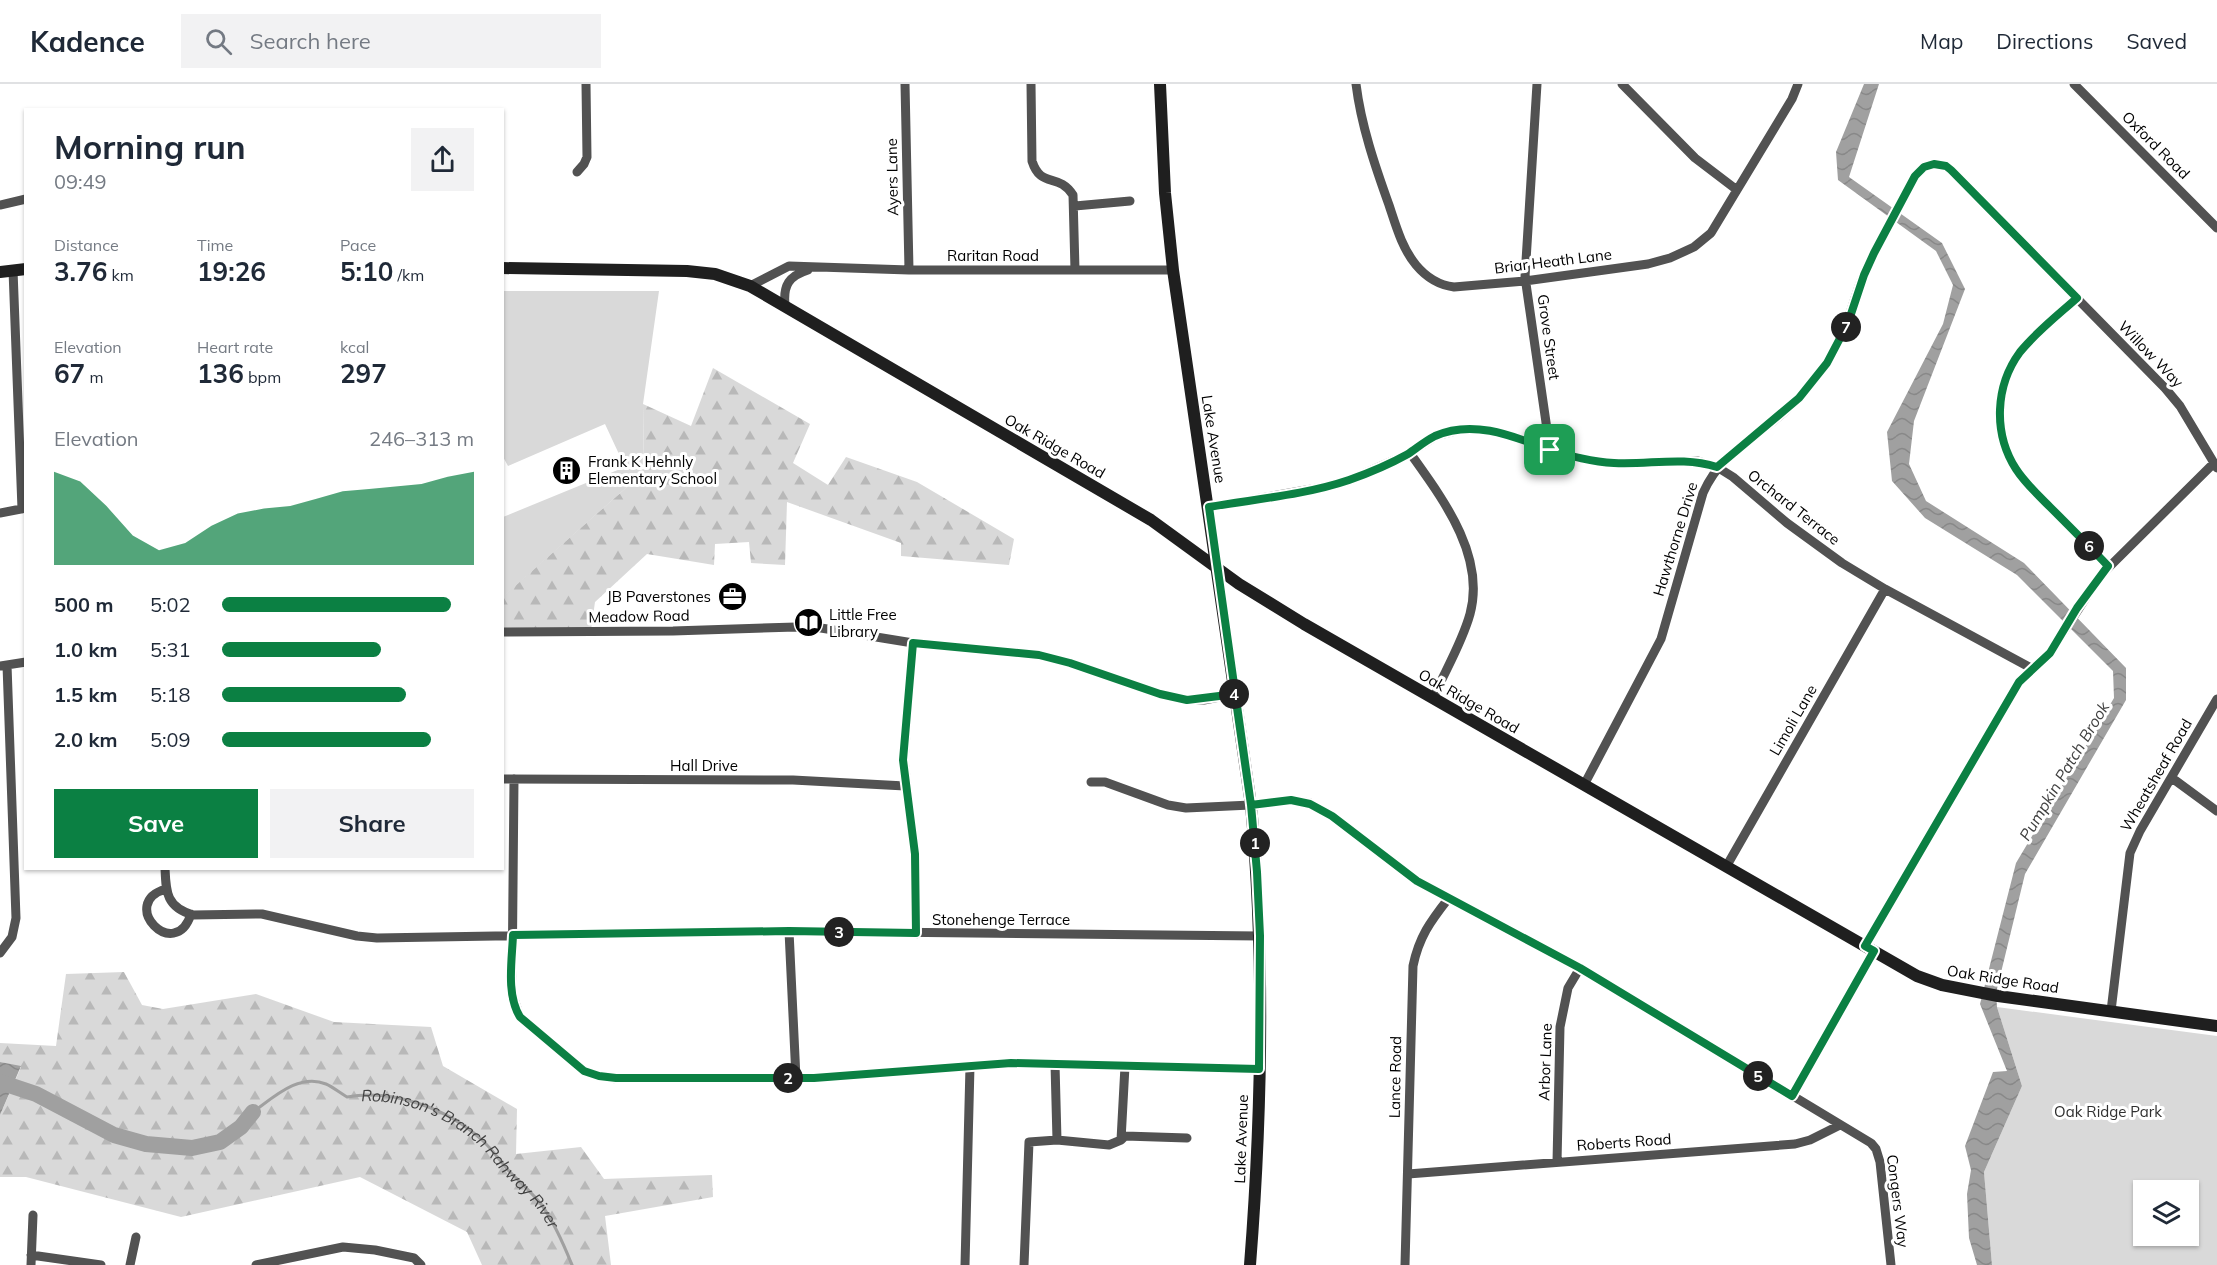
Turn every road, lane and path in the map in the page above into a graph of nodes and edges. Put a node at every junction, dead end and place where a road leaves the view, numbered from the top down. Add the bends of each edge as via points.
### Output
1 (586, 84) edge
2 (905, 84) edge
3 (1031, 84) edge
4 (1160, 84) edge
5 (1356, 84) edge
6 (1537, 84) edge
7 (1622, 84) edge
8 (1798, 84) edge
9 (2073, 84) edge
10 (577, 172) dead end
11 (1737, 190) junction
12 (24, 199) edge
13 (1130, 201) dead end
14 (0, 205) edge
15 (1075, 206) junction
16 (2217, 228) edge
17 (504, 268) edge
18 (813, 268) junction
19 (19, 270) edge
20 (909, 270) junction
21 (1075, 270) junction
22 (1173, 270) junction
23 (0, 272) edge
24 (2050, 272) joint
25 (1525, 280) junction
26 (750, 286) junction
27 (2077, 298) junction
28 (785, 304) junction
29 (1550, 450) junction
30 (1410, 453) junction
31 (2215, 466) edge
32 (1717, 467) junction
33 (1209, 507) junction
34 (24, 509) edge
35 (0, 513) edge
36 (2108, 566) junction
37 (1218, 569) junction
38 (1885, 589) junction
39 (504, 632) edge
40 (913, 643) junction
41 (24, 662) edge
42 (3, 666) edge
43 (2031, 669) junction
44 (1235, 694) junction
45 (1432, 698) junction
46 (2217, 699) edge
47 (2172, 778) junction
48 (504, 779) edge
49 (514, 779) junction
50 (1091, 782) dead end
51 (1584, 784) junction
52 (905, 786) junction
53 (1251, 805) junction
54 (2217, 811) edge
55 (1726, 867) junction
56 (165, 870) edge
57 (166, 889) junction
58 (1448, 899) junction
59 (191, 914) junction
60 (789, 931) junction
61 (916, 933) junction
62 (513, 935) junction
63 (1260, 936) junction
64 (1869, 949) junction
65 (0, 953) edge
66 (1580, 968) junction
67 (2111, 1011) junction
68 (2217, 1026) edge
69 (1055, 1064) junction
70 (970, 1066) junction
71 (1125, 1066) junction
72 (1259, 1069) junction
73 (796, 1078) junction
74 (1792, 1096) junction
75 (1840, 1125) junction
76 (1187, 1138) dead end
77 (1057, 1140) junction
78 (1121, 1140) junction
79 (1557, 1162) junction
80 (1408, 1174) junction
81 (33, 1215) dead end
82 (136, 1237) dead end
83 (31, 1260) edge
84 (101, 1265) edge
85 (130, 1265) edge
86 (256, 1265) edge
87 (421, 1265) edge
88 (965, 1265) edge
89 (1024, 1265) edge
90 (1250, 1265) edge
91 (1405, 1265) edge
92 (1891, 1265) edge

1 - 10 street via 587,157
2 - 20 street, Ayers Lane
3 - 15 street via 1035,170 1042,177 1067,185
4 - 22 street, Lake Avenue
5 - 25 street, Briar Heath Lane via 1378,173 1401,240 1414,263 1443,286
6 - 25 street, Grove Street
7 - 11 street via 1695,158
8 - 11 street, Briar Heath Lane
9 - 16 street, Oxford Road
11 - 25 street, Briar Heath Lane via 1711,233 1686,251 1648,264
12 - 14 street
13 - 15 street
15 - 21 street
17 - 26 street via 687,271 716,274
18 - 20 street, Raritan Road
18 - 26 street, Raritan Road via 789,266
18 - 28 street, Raritan Road via 795,274 787,282
19 - 23 street
19 - 34 street
20 - 21 street, Raritan Road
21 - 22 street, Raritan Road
22 - 33 street, Lake Avenue
24 - 27 street, Willow Way
24 - 32 street, Hawthorne Drive via 1946,166 1924,167 1915,176 1864,275 1848,323 1827,363 1799,398
25 - 29 street, Grove Street
26 - 28 street, Oak Ridge Road
27 - 31 street, Willow Way via 2180,406
27 - 36 street via 2015,359 2003,388 2001,431 2011,462 2023,480
28 - 37 street, Oak Ridge Road via 1151,520
29 - 30 street, Orchard Terrace via 1493,431 1474,429 1436,436
29 - 32 street, Orchard Terrace via 1615,463 1698,461
30 - 33 street, Orchard Terrace via 1323,487
30 - 45 street via 1457,527 1473,574 1470,614
31 - 36 street
32 - 38 street, Orchard Terrace via 1814,543
32 - 51 street, Hawthorne Drive via 1703,493 1661,639
33 - 37 street, Lake Avenue
34 - 35 street
36 - 43 street via 2050,653
37 - 44 street, Lake Avenue
37 - 45 street, Oak Ridge Road
38 - 43 street, Orchard Terrace
38 - 55 street, Limoli Lane
39 - 40 street, Meadow Road via 796,627
40 - 44 street, Meadow Road via 1039,655 1187,700
40 - 52 street via 903,760
41 - 42 street
42 - 65 street via 16,918 12,937
43 - 64 street via 2019,682
44 - 53 street, Lake Avenue
45 - 51 street, Oak Ridge Road
46 - 47 street, Wheatsheaf Road
47 - 54 street
47 - 67 street, Wheatsheaf Road via 2130,852
48 - 49 street, Hall Drive
49 - 52 street, Hall Drive via 793,780
49 - 62 street
50 - 53 street, Congers Way via 1106,782 1186,808
51 - 55 street, Oak Ridge Road
52 - 61 street via 915,854
53 - 58 street, Congers Way via 1291,800 1310,804
53 - 63 street, Lake Avenue
55 - 64 street, Oak Ridge Road
56 - 57 street
57 - 59 street via 178,909
57 - 59 street via 148,904 148,917 156,929 175,932 185,927
58 - 66 street, Congers Way
58 - 80 street, Lance Road via 1417,945 1413,966
59 - 62 street, Stonehenge Terrace via 262,914 377,938
60 - 61 street, Stonehenge Terrace
60 - 62 street, Stonehenge Terrace
60 - 73 street
61 - 63 street, Stonehenge Terrace
62 - 73 street via 512,993 516,1011 584,1071 616,1078
63 - 72 street, Lake Avenue
64 - 67 street, Oak Ridge Road via 1928,981 1998,996
64 - 74 street
66 - 74 street, Congers Way
66 - 79 street, Arbor Lane via 1568,988 1560,1027
67 - 68 street, Oak Ridge Road
69 - 70 street
69 - 71 street
69 - 77 street
70 - 73 street
70 - 88 street
71 - 72 street
71 - 78 street
72 - 90 street, Lake Avenue
74 - 75 street, Congers Way
75 - 79 street, Roberts Road via 1796,1144
75 - 92 street, Congers Way via 1871,1143 1878,1155
76 - 78 street via 1125,1136
77 - 78 street via 1109,1144
77 - 89 street via 1029,1142
79 - 80 street, Roberts Road
80 - 91 street, Lance Road
81 - 83 street
82 - 85 street
83 - 84 street
86 - 87 street via 355,1247 414,1258

